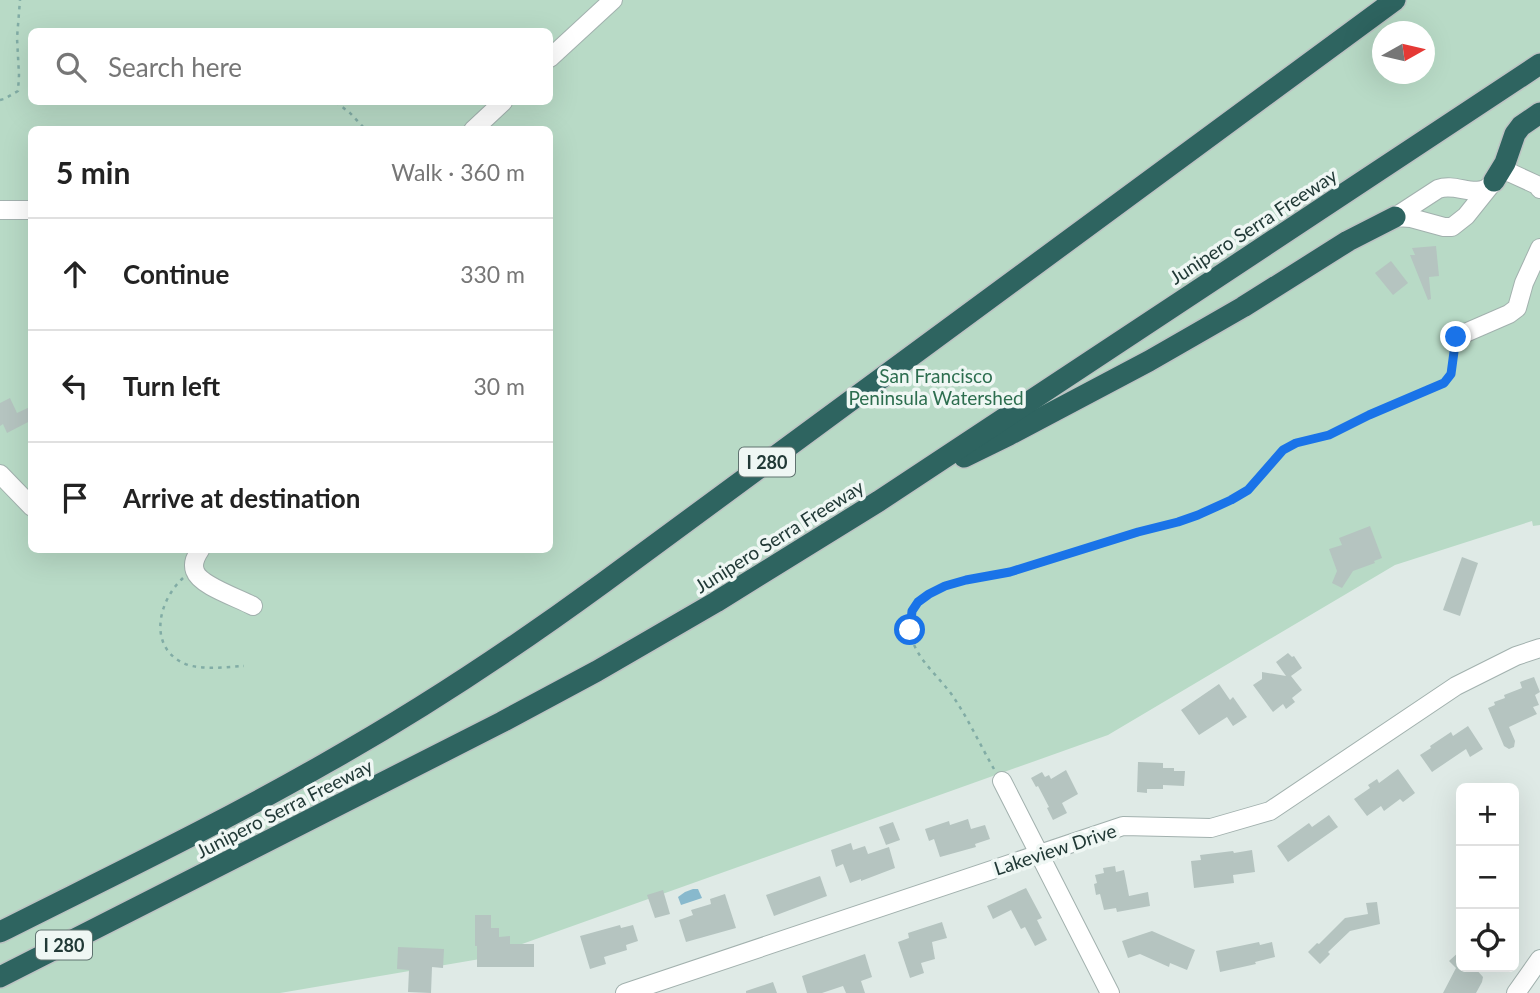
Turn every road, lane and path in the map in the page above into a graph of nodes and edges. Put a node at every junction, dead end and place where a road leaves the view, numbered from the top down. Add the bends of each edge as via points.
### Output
1 (20, 0) edge
2 (613, 0) edge
3 (1395, 0) edge
4 (553, 55) edge
5 (1540, 64) edge
6 (0, 100) edge
7 (340, 105) edge
8 (500, 105) edge
9 (1540, 113) edge
10 (362, 126) edge
11 (477, 126) edge
12 (1498, 175) junction
13 (1540, 189) edge
14 (0, 210) edge
15 (28, 210) edge
16 (1395, 217) junction
17 (1540, 248) edge
18 (1456, 337) joint
19 (0, 474) edge
20 (902, 486) junction
21 (28, 503) edge
22 (198, 553) edge
23 (194, 569) junction
24 (253, 606) dead end
25 (1540, 648) edge
26 (244, 666) dead end
27 (1002, 781) joint
28 (1040, 853) junction
29 (0, 932) edge
30 (1540, 959) edge
31 (0, 977) edge
32 (625, 993) edge
33 (1110, 993) edge
34 (1516, 993) edge

1 - 6 path via 18,90
2 - 4 street
3 - 29 highway, Junipero Serra Freeway / I 280 via 513,647 327,763
5 - 20 highway, Junipero Serra Freeway / I 280
7 - 10 path
8 - 11 street
9 - 12 highway via 1515,134
12 - 13 street
12 - 16 street via 1488,188 1476,192 1438,189
12 - 16 street via 1452,227
14 - 15 street
16 - 20 highway via 1159,355 1000,440
17 - 18 street via 1517,308
18 - 27 path via 1451,374 1444,383 1329,435 1283,450 1248,490 1231,500 1178,522 1010,572 945,586 918,602 912,611 911,639 953,695
19 - 21 street
20 - 31 highway, Junipero Serra Freeway / I 280 via 728,595 573,684
22 - 23 street
23 - 24 street via 207,584
23 - 26 path via 164,604 160,634 165,647 190,665
25 - 28 street, Lakeview Drive via 1456,685 1270,811 1211,828 1123,826
27 - 28 street
28 - 32 street, Lakeview Drive
28 - 33 street
30 - 34 street

